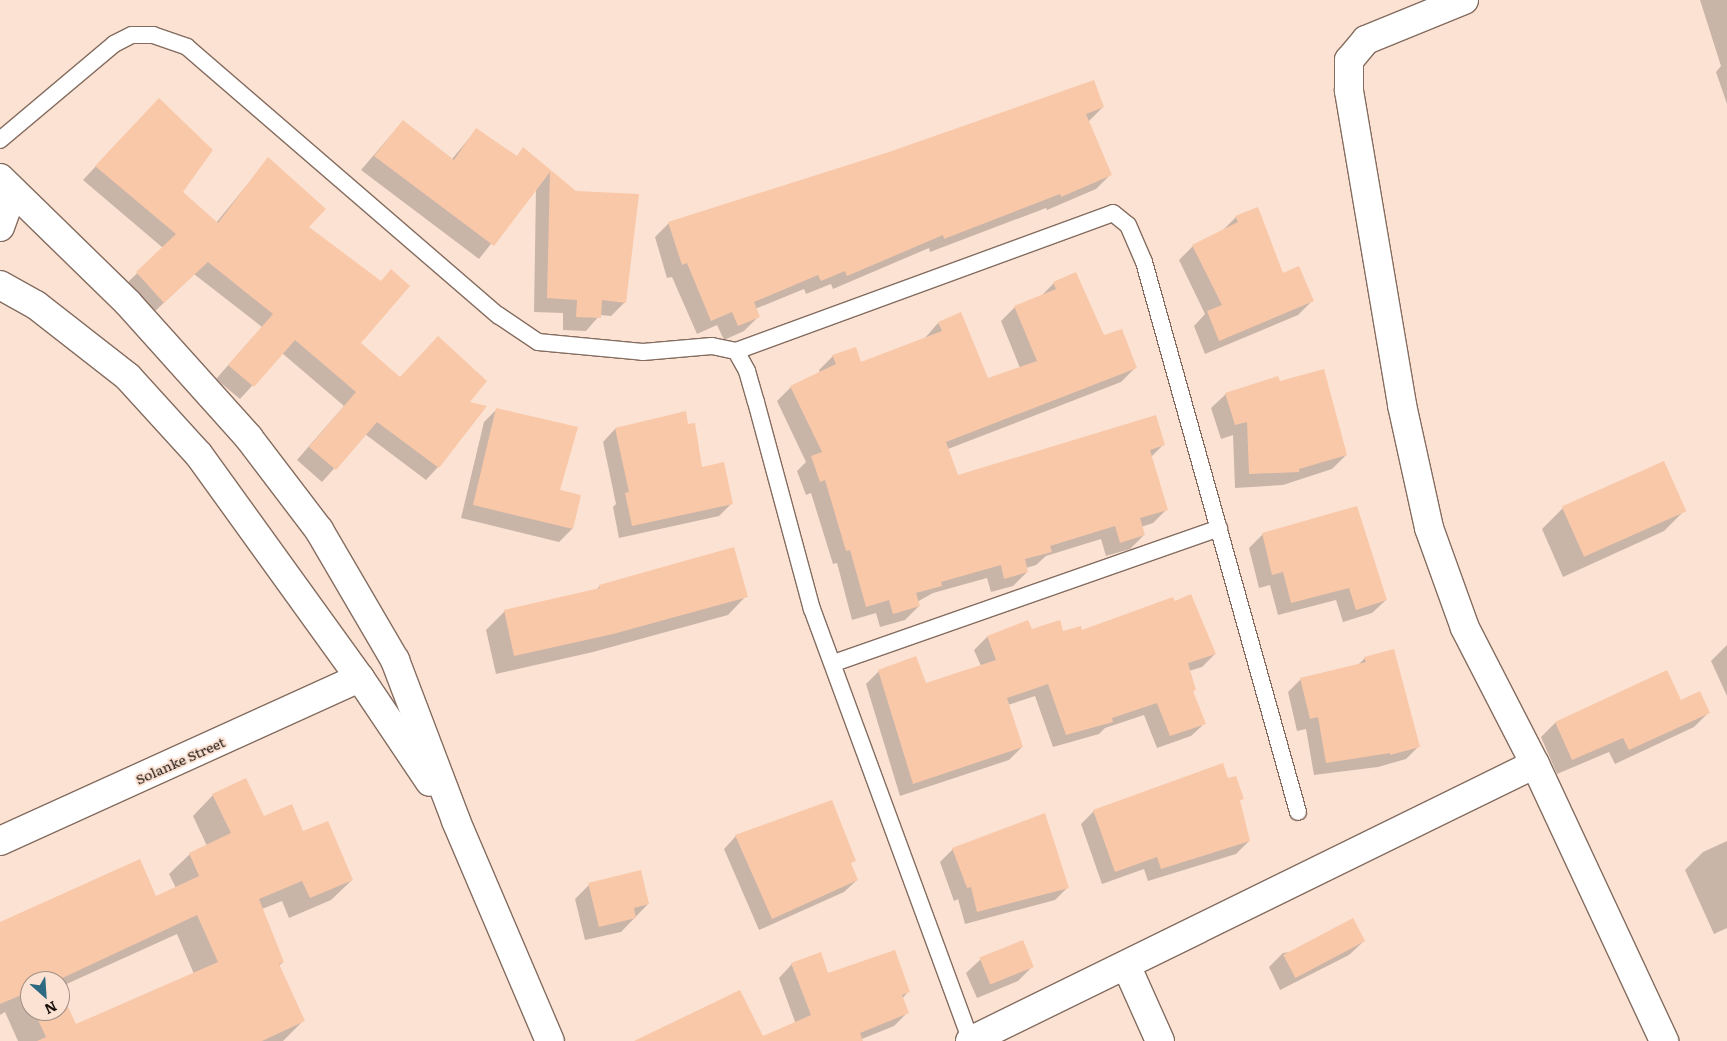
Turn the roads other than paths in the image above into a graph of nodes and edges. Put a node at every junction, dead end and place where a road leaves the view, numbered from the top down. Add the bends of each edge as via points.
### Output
1 (1464, 0) edge
2 (0, 140) edge
3 (7, 184) edge
4 (0, 227) edge
5 (0, 285) edge
6 (736, 350) junction
7 (1219, 528) junction
8 (834, 663) junction
9 (360, 678) junction
10 (1535, 764) junction
11 (1298, 812) dead end
12 (456, 821) junction
13 (0, 841) edge
14 (1126, 964) junction
15 (550, 1041) edge
16 (970, 1041) edge
17 (1160, 1041) edge
18 (1664, 1041) edge

1 - 10 street via 1366,40 1350,60 1349,91 1402,405 1429,528 1465,628
2 - 6 lane via 114,44 132,35 152,35 188,47 498,315 538,342 643,352 712,346
3 - 4 street
3 - 12 street via 128,303 249,438 319,530 395,660
5 - 9 street via 36,305 128,377 199,455
6 - 7 lane via 1113,213 1128,225 1144,262
6 - 8 lane via 756,402 812,609
7 - 8 lane
7 - 11 lane
8 - 16 lane
9 - 12 street
9 - 13 street, Solanke Street
10 - 14 street
10 - 18 street
12 - 15 street
14 - 16 street
14 - 17 street

